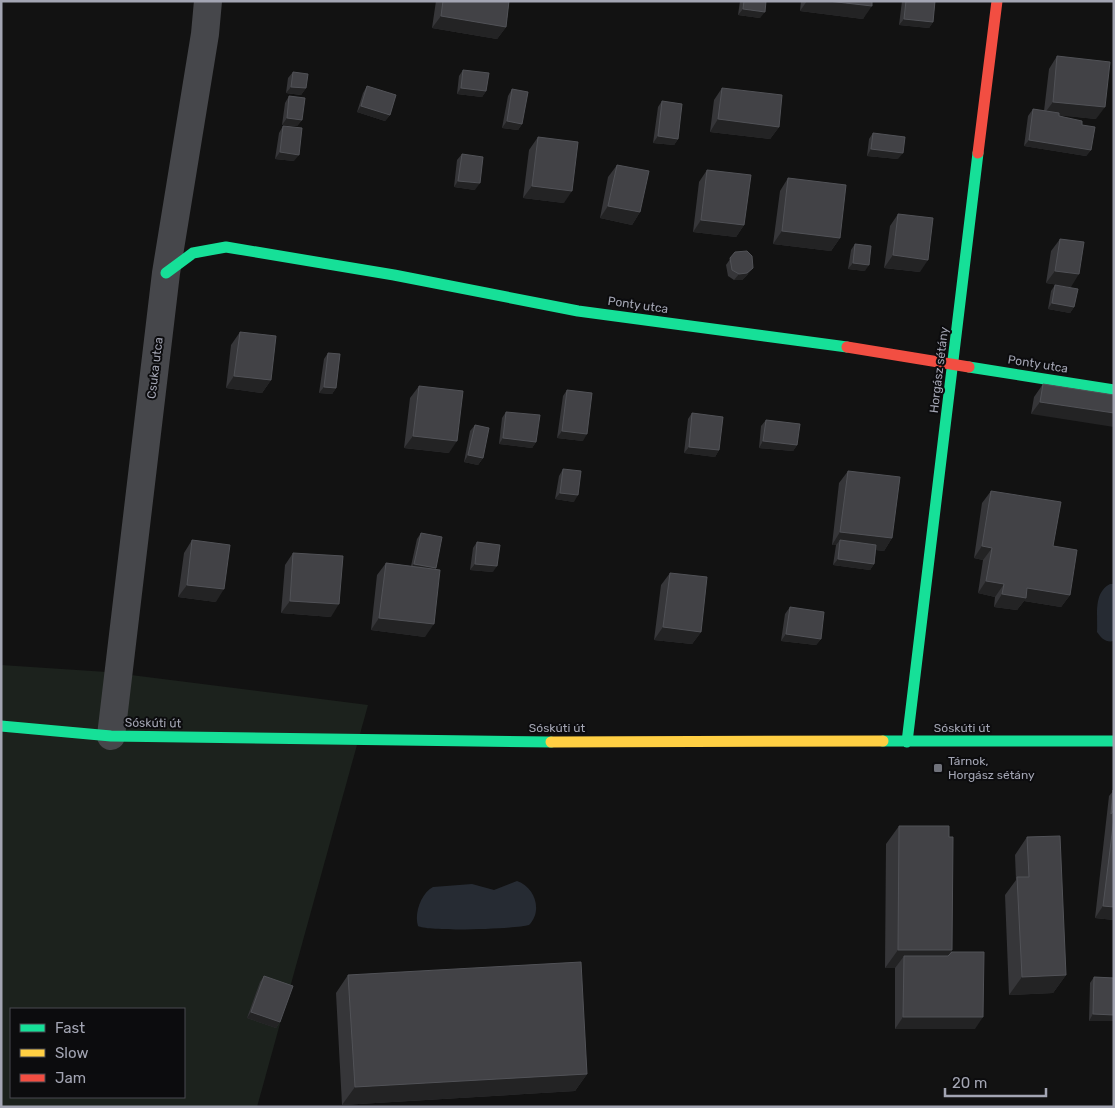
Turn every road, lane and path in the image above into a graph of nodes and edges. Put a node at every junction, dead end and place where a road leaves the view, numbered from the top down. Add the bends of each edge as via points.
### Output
1 (208, 1) edge
2 (997, 1) edge
3 (166, 273) junction
4 (954, 364) junction
5 (1114, 390) edge
6 (1, 726) edge
7 (111, 736) junction
8 (1114, 741) edge
9 (907, 742) junction

1 - 3 street, Csuka utca
2 - 4 street, Horgász sétány
3 - 4 street, Ponty utca via 199,249 226,248 394,275 578,311 794,338
3 - 7 street, Csuka utca
4 - 5 street, Ponty utca
4 - 9 street, Horgász sétány
6 - 7 street, Sóskúti út
7 - 9 street, Sóskúti út via 436,742
8 - 9 street, Sóskúti út

